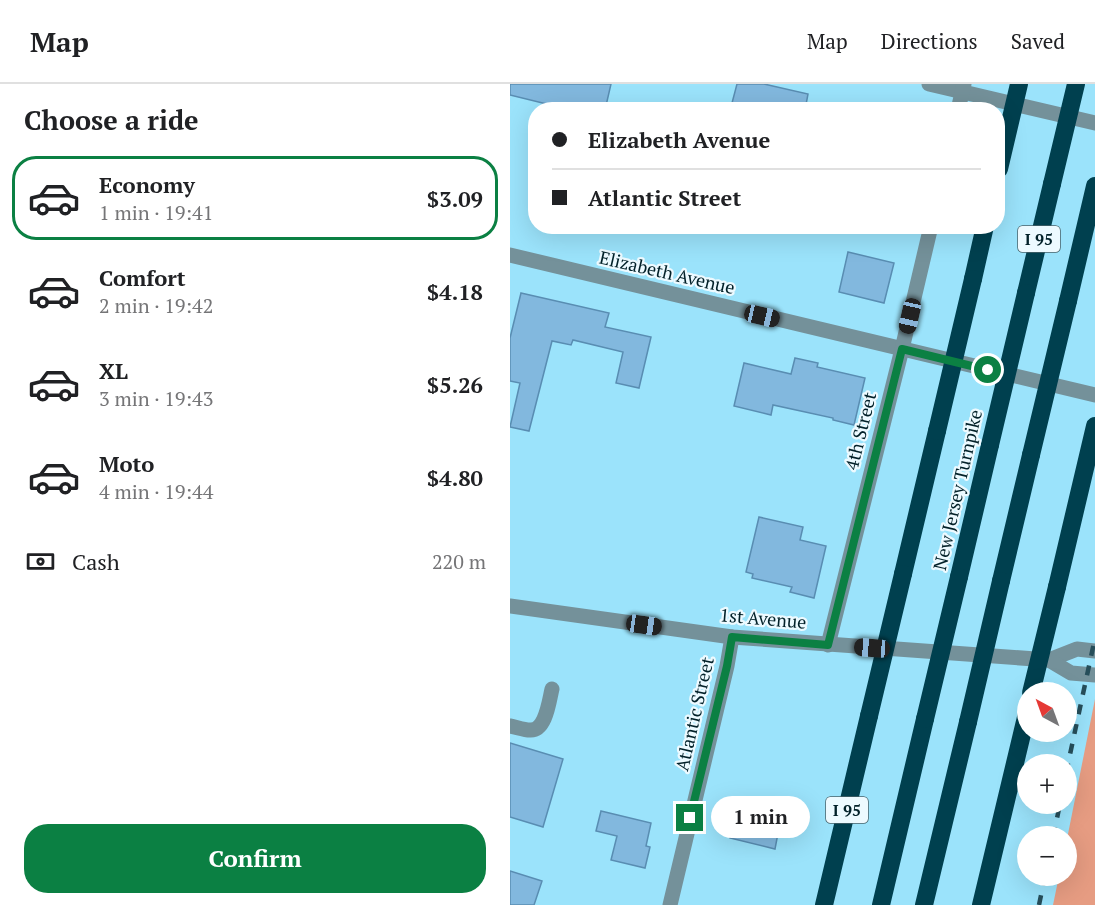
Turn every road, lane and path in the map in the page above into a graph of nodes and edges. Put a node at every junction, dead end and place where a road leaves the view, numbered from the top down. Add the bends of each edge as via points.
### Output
1 (928, 84) edge
2 (1019, 84) edge
3 (1076, 84) edge
4 (963, 88) edge
5 (1095, 123) edge
6 (1005, 143) edge
7 (1094, 189) edge
8 (929, 234) edge
9 (983, 234) edge
10 (510, 255) edge
11 (902, 349) junction
12 (1095, 395) edge
13 (1095, 426) edge
14 (510, 606) edge
15 (732, 637) junction
16 (828, 645) junction
17 (1095, 651) edge
18 (1050, 660) junction
19 (1095, 675) edge
20 (1034, 682) edge
21 (552, 689) dead end
22 (510, 726) edge
23 (1019, 742) edge
24 (670, 905) edge
25 (824, 905) edge
26 (881, 905) edge
27 (924, 905) edge
28 (981, 905) edge

1 - 4 street
2 - 6 highway, bridge
3 - 26 highway, New Jersey Turnpike / I 95, bridge
4 - 5 street
7 - 27 highway, I 95, bridge
8 - 11 street, 4th Street
9 - 25 highway, New Jersey Turnpike / I 95, bridge
10 - 11 street, Elizabeth Avenue
11 - 12 street, Elizabeth Avenue
11 - 16 street, 4th Street
13 - 20 highway, bridge
14 - 15 street, 1st Avenue
15 - 16 street, 1st Avenue
15 - 24 street, Atlantic Street
16 - 18 street, 1st Avenue
17 - 18 street, 1st Avenue via 1077,649
18 - 19 street, 1st Avenue via 1071,673
21 - 22 street via 538,728 531,731
23 - 28 highway

